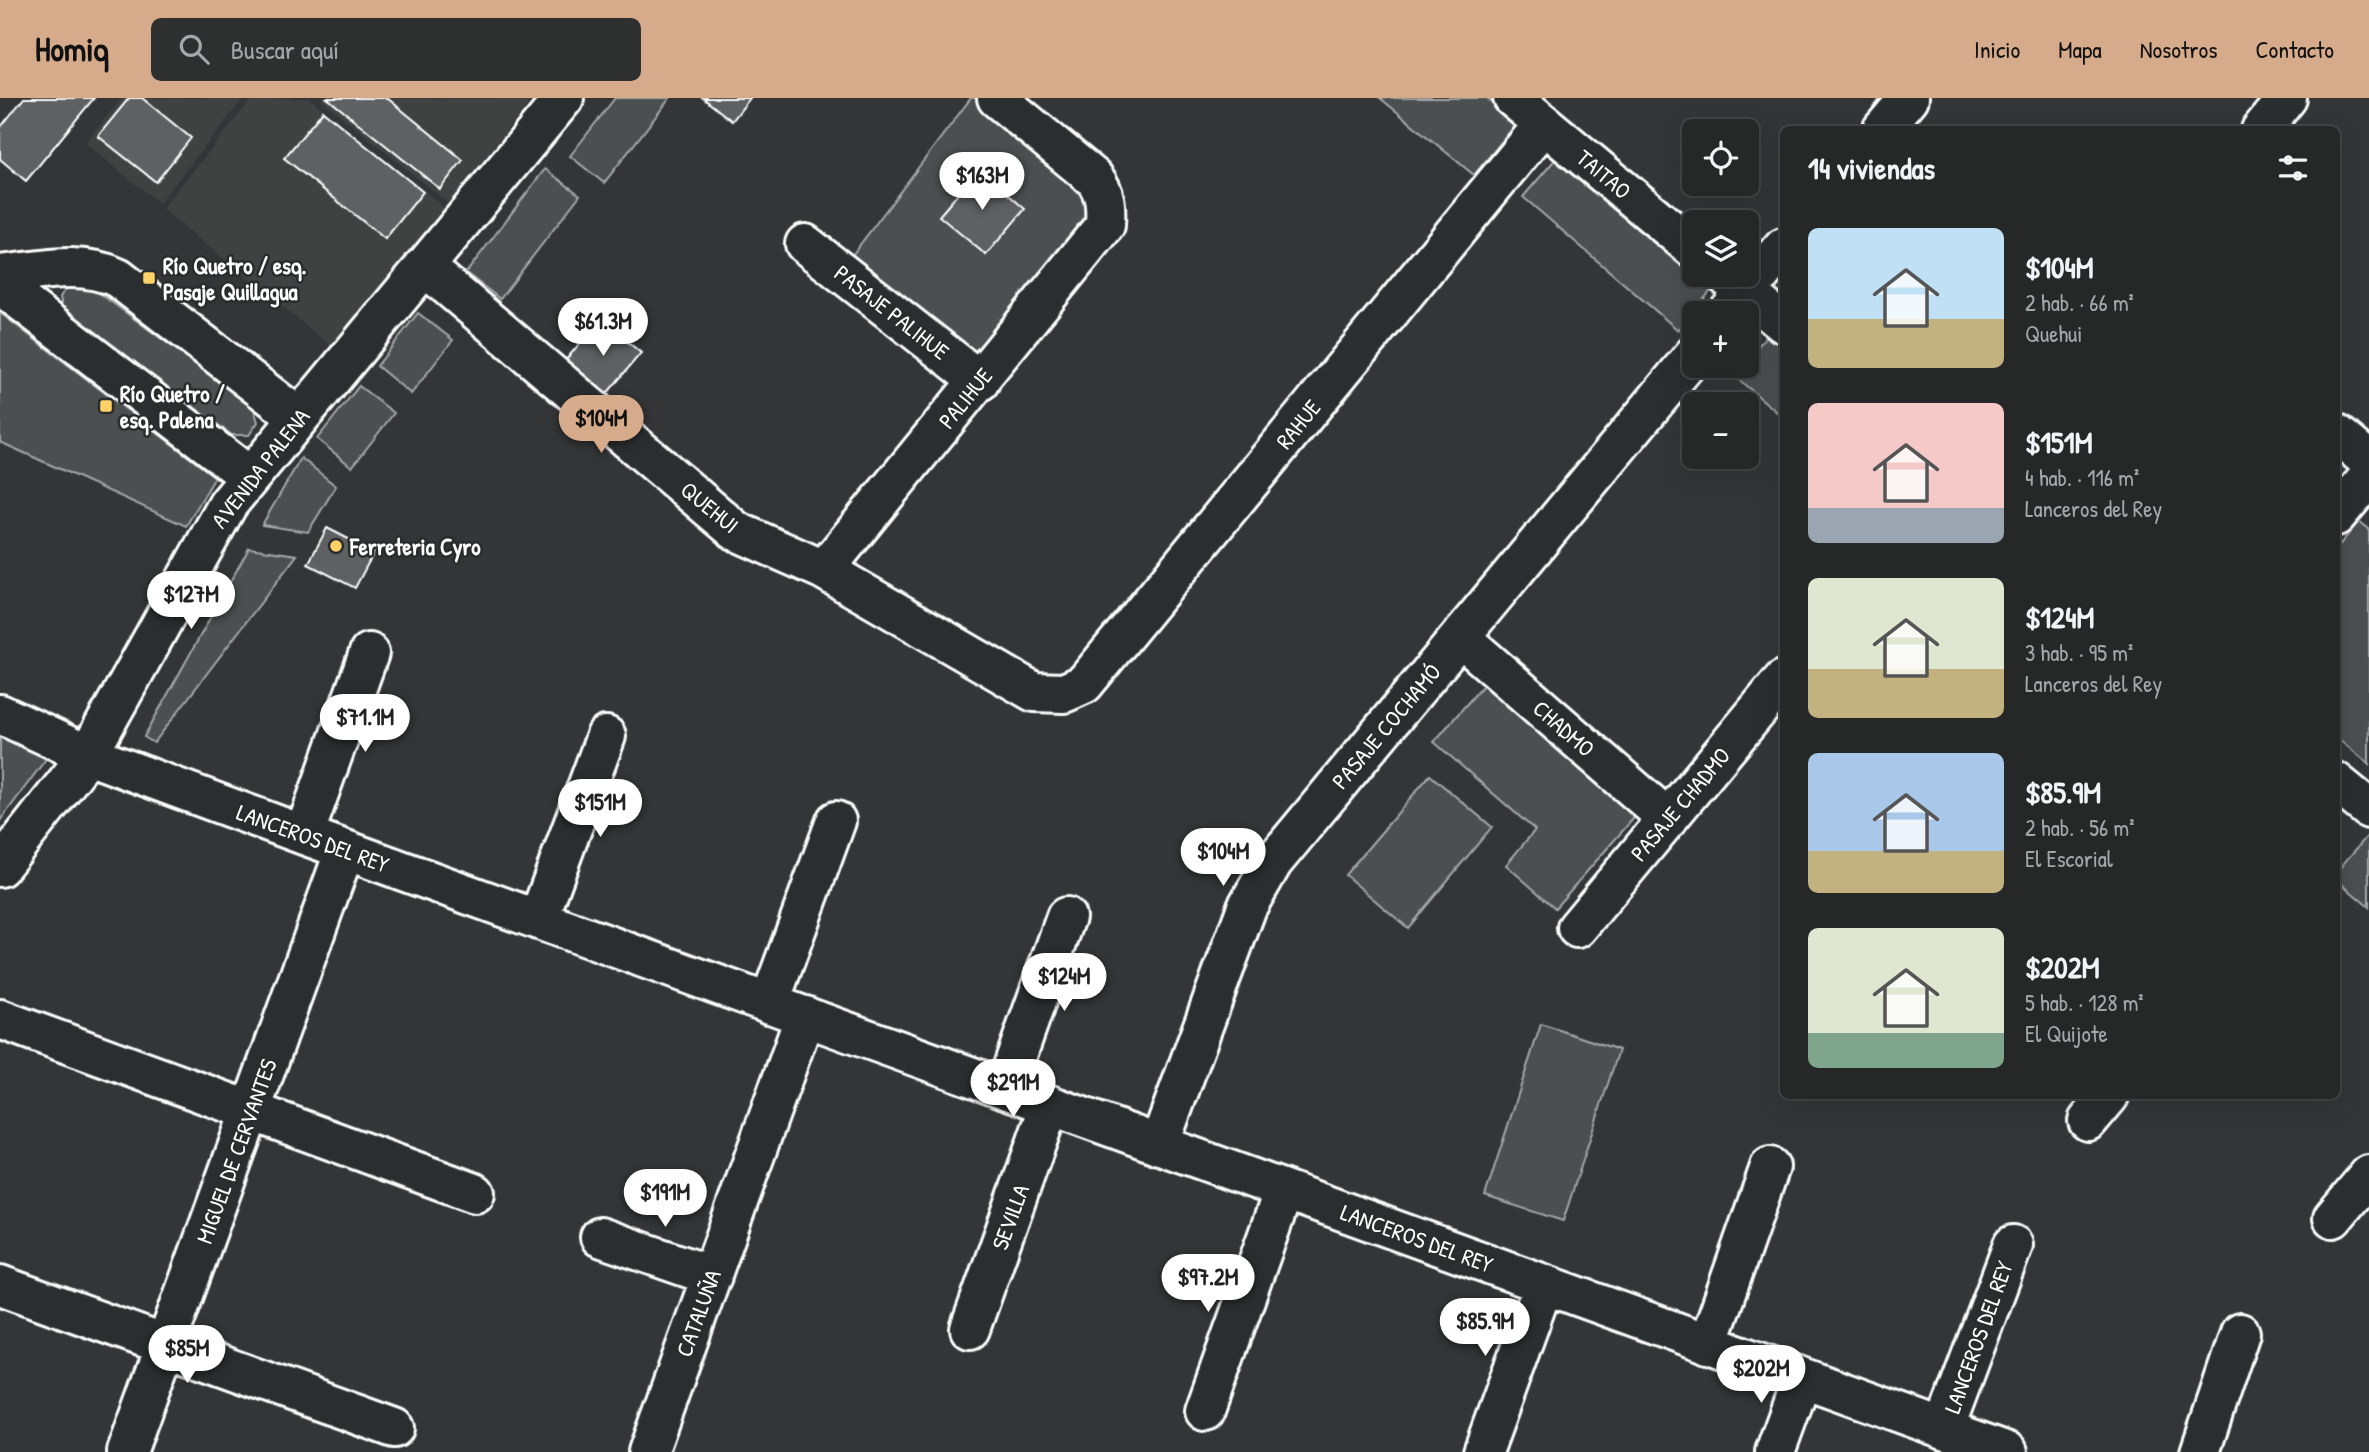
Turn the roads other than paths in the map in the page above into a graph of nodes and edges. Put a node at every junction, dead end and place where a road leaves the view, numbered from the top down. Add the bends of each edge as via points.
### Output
1 (564, 98) edge
2 (997, 98) edge
3 (1513, 98) edge
4 (1909, 98) edge
5 (2287, 98) edge
6 (1544, 124) junction
7 (1885, 126) edge
8 (2264, 126) edge
9 (1682, 239) edge
10 (805, 244) dead end
11 (1780, 250) edge
12 (424, 266) junction
13 (0, 275) edge
14 (0, 285) edge
15 (1733, 293) edge
16 (1780, 321) edge
17 (1682, 369) edge
18 (979, 381) junction
19 (298, 417) junction
20 (2340, 436) edge
21 (2369, 461) edge
22 (249, 476) junction
23 (2369, 477) edge
24 (2340, 511) edge
25 (824, 570) junction
26 (1460, 637) junction
27 (369, 653) dead end
28 (1780, 684) edge
29 (1034, 692) joint
30 (0, 714) edge
31 (606, 736) dead end
32 (88, 755) junction
33 (1668, 819) junction
34 (836, 821) dead end
35 (304, 835) junction
36 (345, 850) junction
37 (0, 867) edge
38 (1066, 917) dead end
39 (538, 920) junction
40 (1577, 928) dead end
41 (769, 1004) junction
42 (805, 1016) junction
43 (0, 1019) edge
44 (1005, 1089) junction
45 (1050, 1105) junction
46 (251, 1112) junction
47 (1159, 1145) junction
48 (1770, 1167) dead end
49 (2369, 1175) edge
50 (1284, 1190) junction
51 (475, 1193) dead end
52 (2333, 1218) dead end
53 (600, 1237) dead end
54 (2013, 1245) dead end
55 (712, 1276) junction
56 (1544, 1284) junction
57 (0, 1285) edge
58 (971, 1329) dead end
59 (2240, 1333) dead end
60 (1708, 1344) junction
61 (166, 1345) junction
62 (1802, 1377) junction
63 (1205, 1411) dead end
64 (394, 1428) dead end
65 (1944, 1429) junction
66 (127, 1452) edge
67 (648, 1452) edge
68 (1483, 1452) edge
69 (1775, 1452) edge
70 (2008, 1452) edge
71 (2200, 1452) edge

1 - 12 street, AVENIDA PALENA
2 - 18 street, PALIHUE via 1094,178 1107,206 1105,225
3 - 6 street, TAITAO
4 - 7 street
5 - 8 street
6 - 9 street, TAITAO
6 - 29 street, RAHUE via 1084,684 1064,692
10 - 18 street, PASAJE PALIHUE
11 - 15 street
12 - 19 street, AVENIDA PALENA
12 - 25 street, QUEHUI via 736,531
13 - 19 street via 74,267 99,269
14 - 22 street
15 - 16 street
17 - 26 street, PASAJE COCHAMÓ
18 - 25 street, PALIHUE
19 - 22 street, AVENIDA PALENA
20 - 21 street
22 - 32 street, AVENIDA PALENA via 211,532
23 - 24 street
25 - 29 street, QUEHUI
26 - 33 street, CHADMO
26 - 47 street, PASAJE COCHAMÓ via 1261,880
27 - 35 street
28 - 33 street, PASAJE CHADMO
30 - 32 street, LANCEROS DEL REY
31 - 39 street
32 - 35 street, LANCEROS DEL REY
32 - 37 street, AVENIDA PALENA
33 - 40 street, PASAJE CHADMO
34 - 41 street
35 - 36 street, LANCEROS DEL REY
36 - 39 street, LANCEROS DEL REY
36 - 46 street, MIGUEL DE CERVANTES
38 - 44 street
39 - 41 street, LANCEROS DEL REY
41 - 42 street, LANCEROS DEL REY
42 - 44 street, LANCEROS DEL REY
42 - 55 street, CATALUÑA
43 - 46 street
44 - 45 street, LANCEROS DEL REY
45 - 47 street, LANCEROS DEL REY
45 - 58 street, SEVILLA
46 - 51 street
46 - 61 street, MIGUEL DE CERVANTES
47 - 50 street, LANCEROS DEL REY
48 - 60 street
49 - 52 street
50 - 56 street, LANCEROS DEL REY
50 - 63 street
53 - 55 street
54 - 65 street, LANCEROS DEL REY
55 - 67 street, CATALUÑA
56 - 60 street, LANCEROS DEL REY
56 - 68 street
57 - 61 street
59 - 71 street
60 - 62 street, LANCEROS DEL REY
61 - 64 street
61 - 66 street, MIGUEL DE CERVANTES
62 - 65 street, LANCEROS DEL REY
62 - 69 street
65 - 70 street, LANCEROS DEL REY

